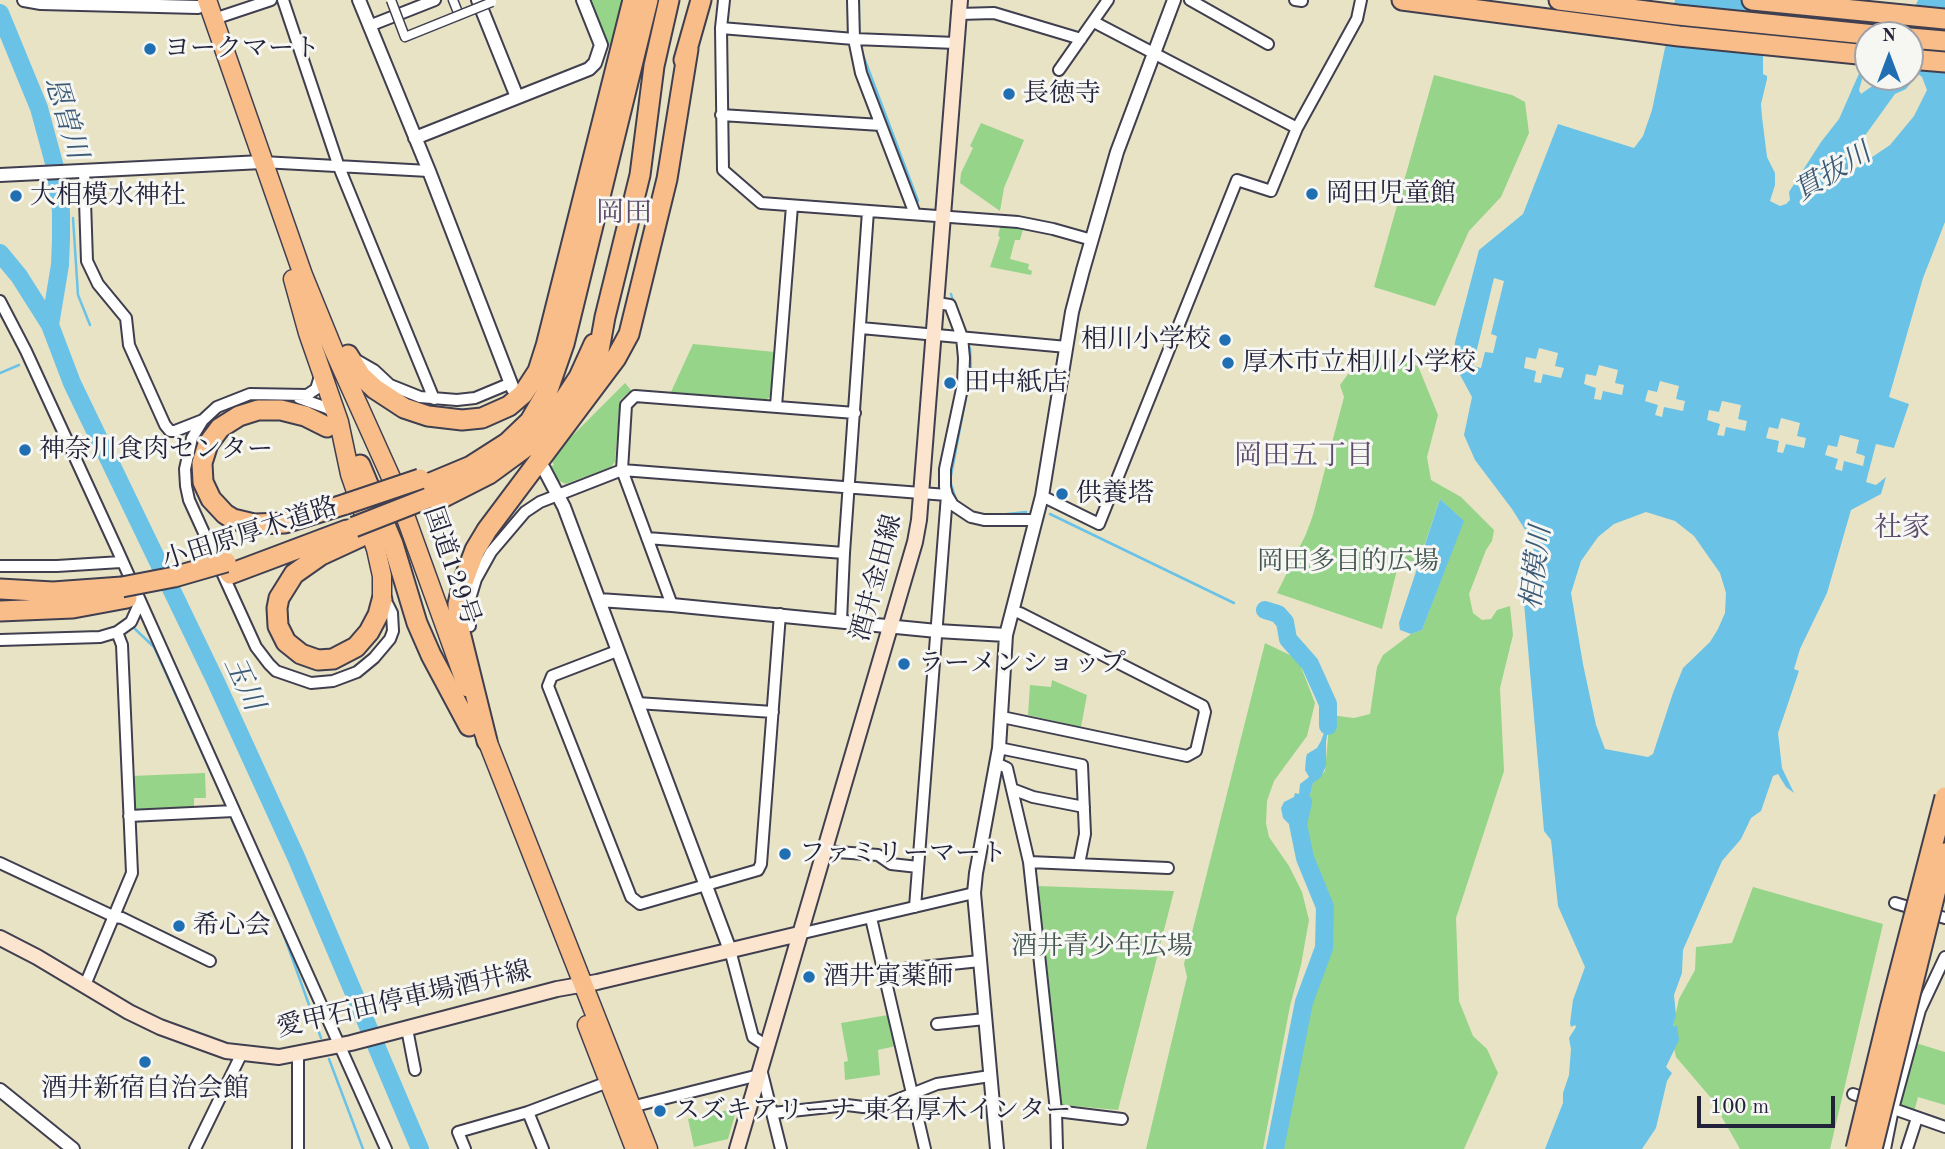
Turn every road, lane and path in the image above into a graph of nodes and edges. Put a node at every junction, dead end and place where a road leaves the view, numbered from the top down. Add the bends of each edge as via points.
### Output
1 (24, 0) edge
2 (271, 0) edge
3 (283, 0) edge
4 (359, 0) edge
5 (391, 0) edge
6 (435, 0) edge
7 (453, 0) edge
8 (478, 0) edge
9 (583, 0) edge
10 (633, 0) edge
11 (648, 0) edge
12 (669, 0) edge
13 (724, 0) edge
14 (853, 0) edge
15 (1108, 0) edge
16 (1174, 0) edge
17 (1190, 0) edge
18 (1361, 0) edge
19 (1402, 0) edge
20 (1559, 0) edge
21 (1752, 0) edge
22 (107, 2) edge
23 (200, 2) edge
24 (492, 2) dead end
25 (700, 6) edge
26 (959, 7) edge
27 (459, 15) junction
28 (214, 19) junction
29 (1945, 19) edge
30 (1094, 22) junction
31 (369, 26) junction
32 (721, 28) junction
33 (1854, 33) edge
34 (854, 38) junction
35 (1081, 39) junction
36 (1924, 39) edge
37 (624, 40) junction
38 (1945, 41) edge
39 (956, 43) junction
40 (1268, 44) dead end
41 (688, 49) junction
42 (1152, 53) junction
43 (1854, 54) edge
44 (1924, 60) edge
45 (1945, 62) edge
46 (1059, 70) dead end
47 (517, 97) junction
48 (621, 110) junction
49 (721, 115) junction
50 (881, 125) junction
51 (1297, 128) junction
52 (415, 138) junction
53 (256, 163) junction
54 (340, 167) junction
55 (590, 169) junction
56 (84, 171) junction
57 (429, 171) junction
58 (0, 175) edge
59 (640, 176) junction
60 (792, 206) junction
61 (868, 211) junction
62 (915, 214) junction
63 (943, 215) junction
64 (1092, 240) junction
65 (298, 277) junction
66 (0, 301) edge
67 (937, 303) junction
68 (605, 317) junction
69 (861, 328) junction
70 (935, 334) junction
71 (962, 337) junction
72 (1067, 347) junction
73 (348, 355) junction
74 (322, 372) junction
75 (512, 386) joint
76 (286, 395) junction
77 (434, 399) junction
78 (585, 400) junction
79 (776, 406) junction
80 (855, 413) junction
81 (203, 420) junction
82 (332, 421) junction
83 (498, 459) junction
84 (360, 465) dead end
85 (544, 469) dead end
86 (622, 470) junction
87 (850, 489) junction
88 (922, 493) junction
89 (947, 495) junction
90 (557, 496) junction
91 (1039, 509) junction
92 (352, 521) junction
93 (647, 538) junction
94 (844, 553) junction
95 (121, 562) junction
96 (0, 566) edge
97 (0, 589) edge
98 (130, 596) junction
99 (0, 600) edge
100 (382, 600) junction
101 (598, 600) junction
102 (672, 605) junction
103 (0, 611) edge
104 (1012, 611) junction
105 (780, 614) junction
106 (841, 621) junction
107 (890, 625) junction
108 (470, 626) dead end
109 (937, 631) junction
110 (117, 632) junction
111 (1006, 635) junction
112 (0, 640) edge
113 (617, 651) junction
114 (637, 703) junction
115 (773, 712) junction
116 (1002, 717) junction
117 (469, 726) junction
118 (487, 741) junction
119 (999, 748) junction
120 (996, 763) junction
121 (1012, 789) junction
122 (1945, 797) edge
123 (1084, 807) junction
124 (234, 811) junction
125 (130, 816) junction
126 (824, 851) junction
127 (1945, 853) edge
128 (1029, 862) junction
129 (0, 863) edge
130 (1079, 864) junction
131 (918, 867) junction
132 (1168, 868) dead end
133 (706, 886) junction
134 (974, 892) junction
135 (1895, 903) dead end
136 (915, 907) junction
137 (114, 917) junction
138 (871, 918) junction
139 (1945, 918) edge
140 (799, 934) junction
141 (0, 938) edge
142 (730, 950) junction
143 (1945, 957) edge
144 (210, 961) dead end
145 (980, 961) junction
146 (884, 971) junction
147 (85, 985) junction
148 (578, 985) junction
149 (985, 1019) junction
150 (942, 1021) dead end
151 (405, 1029) junction
152 (345, 1044) junction
153 (767, 1046) junction
154 (242, 1055) junction
155 (298, 1055) junction
156 (415, 1070) dead end
157 (760, 1072) junction
158 (990, 1076) junction
159 (608, 1082) junction
160 (0, 1090) edge
161 (912, 1093) junction
162 (1853, 1094) dead end
163 (631, 1107) junction
164 (1893, 1109) junction
165 (1056, 1111) junction
166 (528, 1112) junction
167 (773, 1113) junction
168 (1917, 1118) junction
169 (1122, 1119) dead end
170 (1945, 1127) edge
171 (74, 1149) edge
172 (195, 1149) edge
173 (298, 1149) edge
174 (386, 1149) edge
175 (465, 1149) edge
176 (542, 1149) edge
177 (635, 1149) edge
178 (648, 1149) edge
179 (737, 1149) edge
180 (781, 1149) edge
181 (925, 1149) edge
182 (997, 1149) edge
183 (1057, 1149) edge
184 (1856, 1149) edge
185 (1872, 1149) edge
186 (1885, 1149) edge
187 (1907, 1149) edge

1 - 22 street
2 - 28 street
3 - 54 street
4 - 31 street
5 - 27 street, bridge via 405,37
6 - 31 street
7 - 27 street
8 - 47 street
9 - 47 street via 601,45 595,63
10 - 37 highway
11 - 48 highway
12 - 59 highway via 653,66
13 - 32 street
14 - 34 street
15 - 30 street
16 - 42 street
17 - 40 street
18 - 51 street via 1357,19
19 - 43 highway
20 - 33 highway
21 - 29 highway
22 - 23 street
23 - 28 highway, 国道129号
23 - 53 highway, 国道129号
24 - 27 street, bridge
25 - 41 highway
26 - 35 street
26 - 39 main road, 酒井金田線
28 - 53 highway, 国道129号
30 - 35 street
30 - 42 street
31 - 52 street
32 - 34 street
32 - 49 street
34 - 39 street
34 - 50 street
35 - 46 street
36 - 38 highway
37 - 48 highway
37 - 55 highway
39 - 63 main road, 酒井金田線
41 - 59 highway
41 - 78 highway via 667,179 633,322 616,358
42 - 51 street
42 - 64 street
44 - 45 highway
47 - 52 street
48 - 55 highway
48 - 83 highway via 554,376 530,421
49 - 50 street
49 - 60 street via 723,170 761,204
50 - 62 street
51 - 91 street via 1271,191 1237,180 1099,524
52 - 57 street
53 - 54 street
53 - 56 street
53 - 65 highway, 国道129号
54 - 57 street
54 - 77 street
55 - 73 highway via 541,362 516,401 482,418 428,416 404,408 375,389
56 - 58 street
56 - 81 street via 87,261 98,284 126,318 129,345 165,425 175,431
57 - 75 street
59 - 68 highway
60 - 61 street
60 - 79 street
61 - 62 street
61 - 69 street
62 - 63 street
63 - 64 street via 1018,222
63 - 67 main road, 酒井金田線
64 - 72 street
65 - 73 highway
65 - 74 highway via 308,333
65 - 117 highway, 国道129号 via 324,358 380,483
65 - 118 highway, 国道129号 via 393,482
66 - 95 street
67 - 70 main road, 酒井金田線
67 - 71 street via 950,305
68 - 78 highway via 597,369
68 - 83 highway via 579,377 556,411 530,444
69 - 70 street
69 - 80 street
70 - 71 street
70 - 88 main road, 酒井金田線
71 - 72 street
71 - 89 street via 963,384 945,469
72 - 91 street
73 - 77 street via 390,385
74 - 76 street via 312,392
74 - 82 highway
75 - 77 street via 475,398
76 - 81 street via 234,398
76 - 82 street via 318,404
78 - 118 highway via 487,530 463,582 458,624
79 - 80 street
79 - 86 street via 635,396 626,405
80 - 87 street
81 - 100 street via 186,461 189,499 256,647 269,664 287,676 311,683 357,672 374,658 393,631 392,613
82 - 92 highway via 281,410 239,415 208,444 203,482 211,499 233,519 254,524
82 - 100 highway via 381,568
83 - 92 highway, 小田原厚木道路, bridge
84 - 117 highway via 393,544 430,655
85 - 90 street
86 - 87 street
86 - 90 street
86 - 93 street
87 - 88 street
87 - 94 street
88 - 89 street
88 - 107 main road, 酒井金田線 via 915,542
89 - 91 street via 953,505 984,520
89 - 109 street
90 - 101 street
90 - 108 street via 525,512 483,565 469,602
91 - 104 street
92 - 98 highway, 小田原厚木道路, bridge via 228,568 174,577
92 - 100 highway via 321,555 294,574 279,598 278,626 286,642 300,654 333,659 356,647 369,632
93 - 94 street
93 - 102 street
94 - 106 street
95 - 96 street
95 - 98 street
97 - 98 highway, 小田原厚木道路
98 - 99 highway, 小田原厚木道路 via 52,603
98 - 103 highway via 73,608
98 - 110 street via 131,622
98 - 124 street
101 - 102 street
101 - 113 street
102 - 105 street
104 - 111 street
104 - 116 street via 1203,706 1205,712 1196,751 1187,756
105 - 106 street
105 - 115 street
106 - 107 street
107 - 109 street
107 - 126 main road, 酒井金田線
109 - 111 street
109 - 131 street
110 - 112 street via 100,637
110 - 125 street via 122,645
111 - 116 street
113 - 114 street
113 - 133 street via 552,677 548,686 631,897 640,904
114 - 115 street
114 - 133 street
115 - 133 street via 761,864 758,870
116 - 119 street
117 - 148 highway, 国道129号
118 - 148 highway, 国道129号
119 - 120 street
119 - 123 street via 1082,765
120 - 121 street via 1007,768
120 - 134 street
121 - 123 street
121 - 128 street
122 - 184 highway, bridge
123 - 130 street
124 - 125 street
124 - 152 street
125 - 137 street via 132,873
126 - 131 street via 878,855 891,864
126 - 140 main road, 酒井金田線
127 - 185 highway, bridge
128 - 130 street
128 - 165 street
129 - 137 street
130 - 132 street
131 - 136 street
133 - 142 street
134 - 136 street
134 - 145 street
135 - 139 street
136 - 138 street
137 - 144 street
137 - 147 street
138 - 140 street
138 - 146 street
140 - 142 main road, 愛甲石田停車場酒井線
140 - 153 main road, 酒井金田線
141 - 147 main road, 愛甲石田停車場酒井線
142 - 148 main road, 愛甲石田停車場酒井線
142 - 153 street via 752,1037
143 - 164 street via 1920,1010
145 - 146 street
145 - 149 street
146 - 161 street
147 - 154 main road, 愛甲石田停車場酒井線 via 160,1027
148 - 151 main road, 愛甲石田停車場酒井線
148 - 159 highway, 国道129号
148 - 163 highway, 国道129号
149 - 150 street
149 - 158 street
151 - 152 main road, 愛甲石田停車場酒井線
151 - 156 street
152 - 155 main road, 愛甲石田停車場酒井線
152 - 174 street
153 - 157 main road, 酒井金田線
154 - 155 main road, 愛甲石田停車場酒井線
154 - 172 street
155 - 173 street
157 - 163 street
157 - 167 street
157 - 179 main road, 酒井金田線
158 - 161 street
158 - 182 street
159 - 166 street
159 - 177 highway, 国道129号
160 - 171 street
161 - 167 street via 884,1105
161 - 181 street
162 - 164 street
163 - 178 highway, 国道129号
164 - 168 street
164 - 186 street
165 - 169 street
165 - 183 street
166 - 175 street via 458,1132
166 - 176 street
167 - 180 street
168 - 170 street
168 - 187 street

